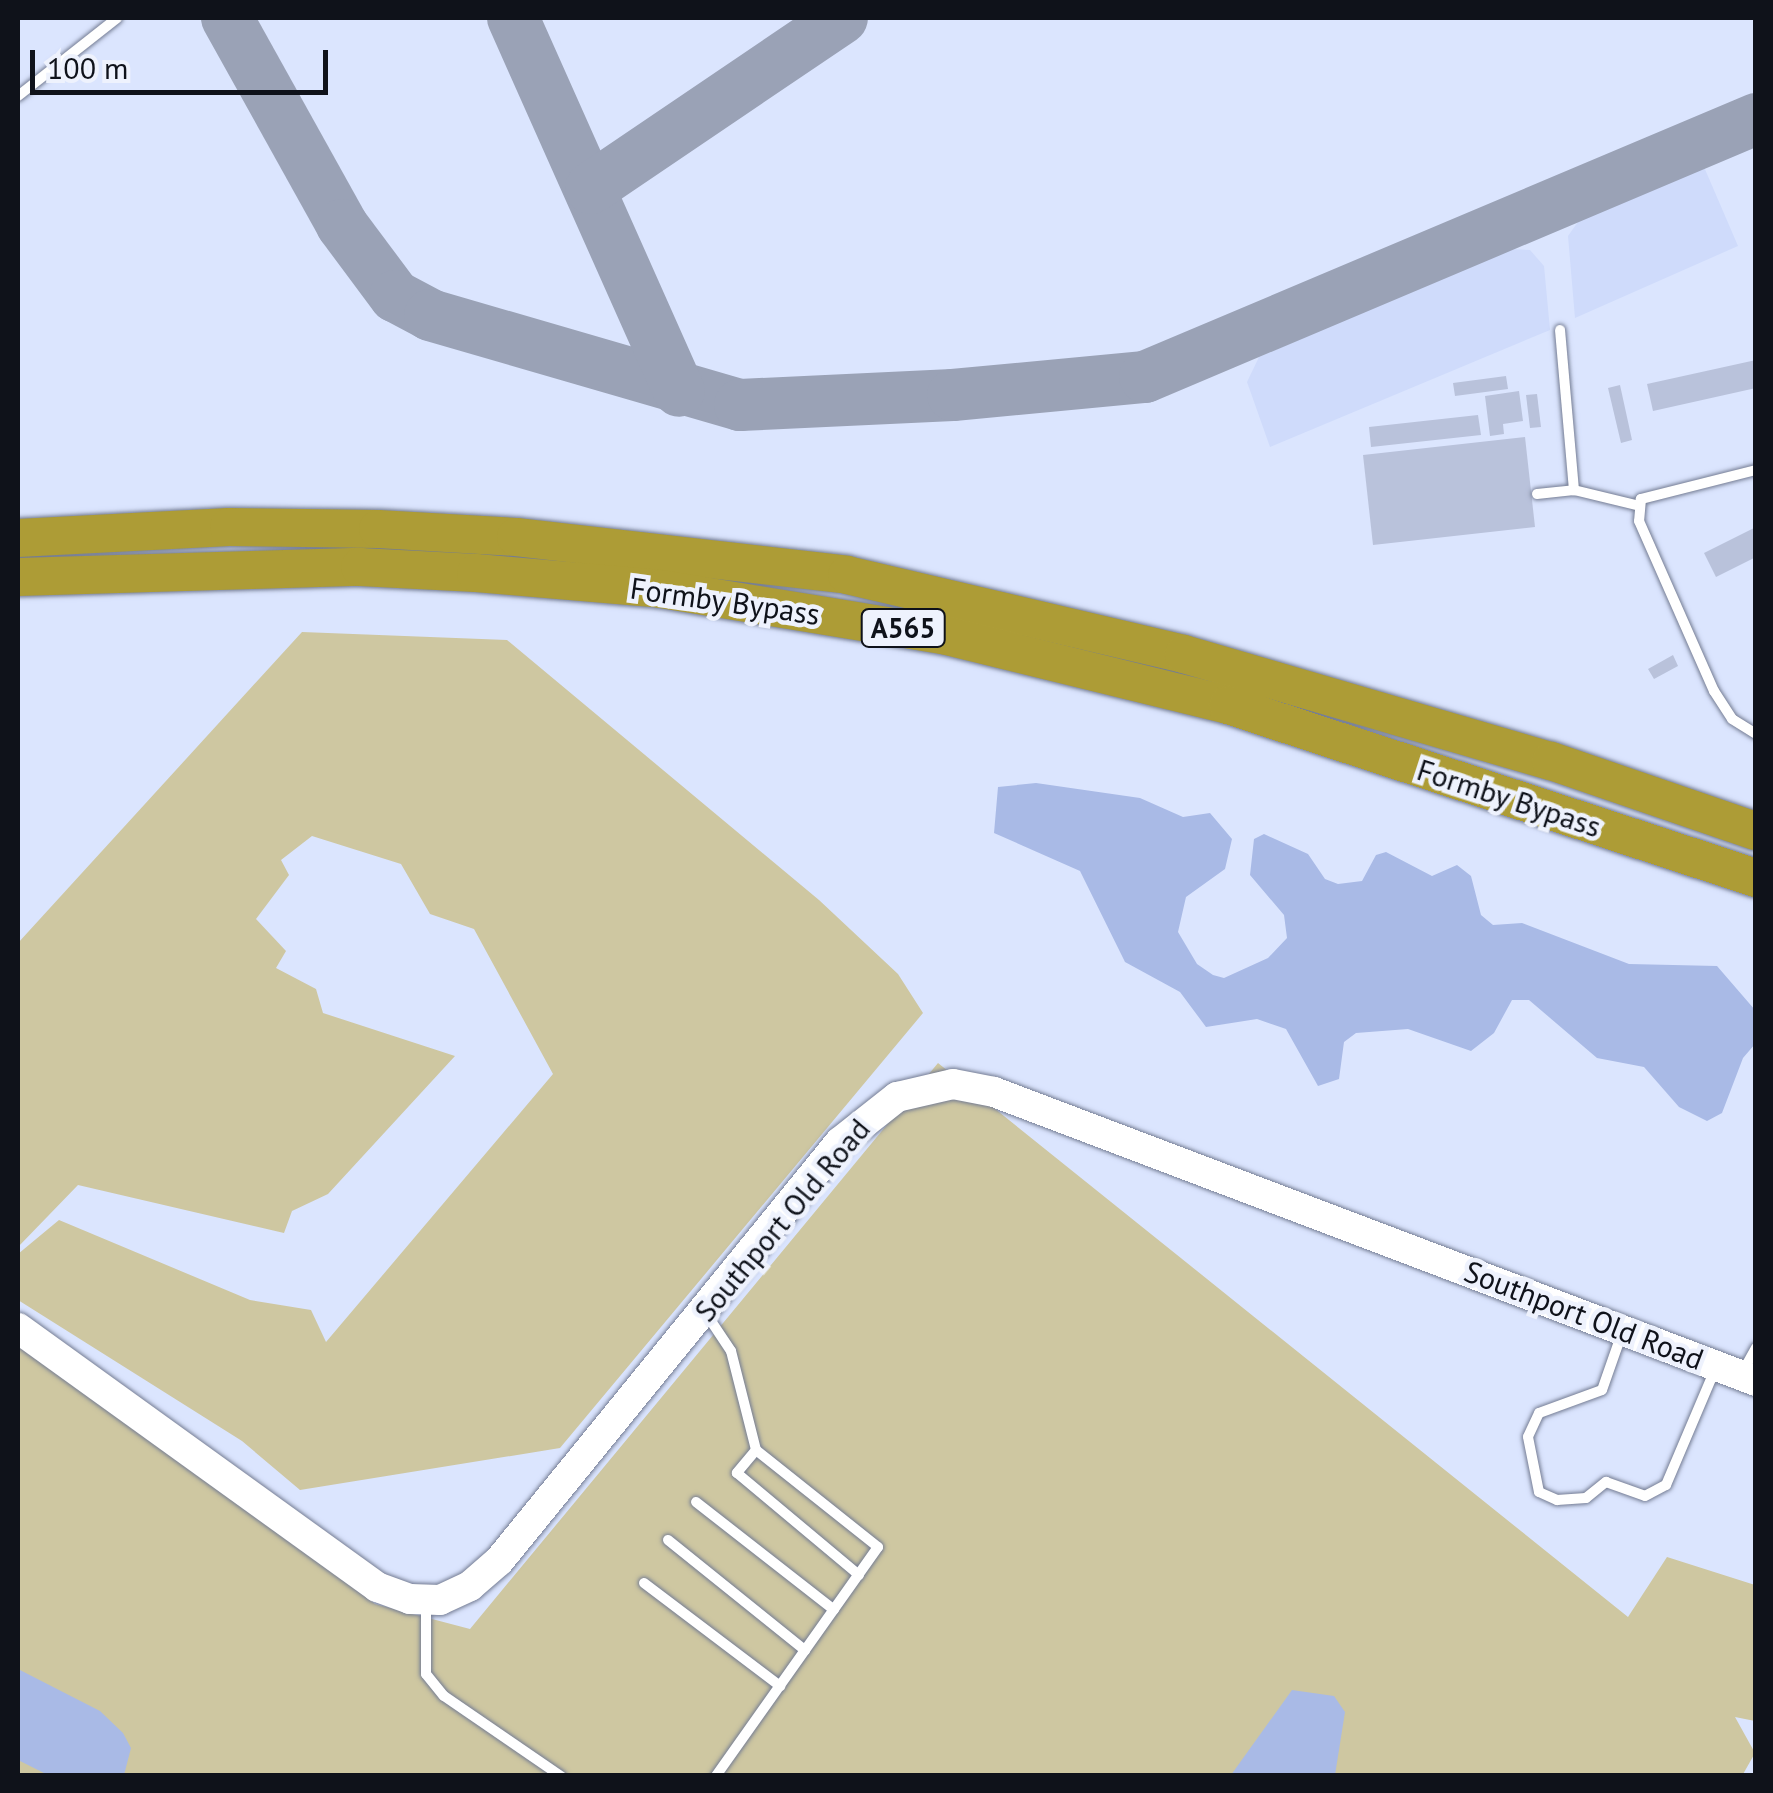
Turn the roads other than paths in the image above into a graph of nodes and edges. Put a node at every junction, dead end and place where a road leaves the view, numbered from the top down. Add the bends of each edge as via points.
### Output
1 (117, 18) edge
2 (18, 96) edge
3 (1560, 330) dead end
4 (1756, 470) edge
5 (1574, 490) junction
6 (1537, 494) dead end
7 (1640, 506) junction
8 (18, 538) edge
9 (18, 577) edge
10 (1756, 734) edge
11 (1756, 832) edge
12 (1756, 878) edge
13 (704, 1311) junction
14 (18, 1328) edge
15 (1623, 1330) junction
16 (1756, 1348) edge
17 (1738, 1374) edge
18 (756, 1450) junction
19 (696, 1502) dead end
20 (668, 1540) dead end
21 (859, 1574) junction
22 (644, 1583) dead end
23 (426, 1601) junction
24 (834, 1610) junction
25 (806, 1650) junction
26 (780, 1686) junction
27 (561, 1776) edge
28 (716, 1776) edge

1 - 2 lane
3 - 5 lane
4 - 7 lane via 1665,489 1641,499
5 - 6 lane
5 - 7 lane
7 - 10 lane via 1640,520 1714,690 1732,719
8 - 11 highway, Formby Bypass / A565 via 229,527 378,529 516,537 847,575 1184,654 1551,762
9 - 12 highway, Formby Bypass / A565 via 360,567 476,574 661,589 943,635 1228,705
13 - 15 street, Southport Old Road via 859,1122 897,1097 953,1084 994,1092
13 - 18 lane via 730,1351
13 - 23 street, Southport Old Road via 499,1561 470,1586
14 - 23 street via 377,1588
15 - 17 street, Southport Old Road
15 - 17 lane via 1602,1390 1540,1413 1528,1437 1539,1492 1557,1500 1586,1498 1606,1482 1645,1496 1666,1485
16 - 17 lane
18 - 21 lane via 737,1472
18 - 21 lane via 878,1548
19 - 24 lane
20 - 25 lane
21 - 24 lane
22 - 26 lane
23 - 27 lane via 426,1674 444,1696
24 - 25 lane
25 - 26 lane
26 - 28 lane

